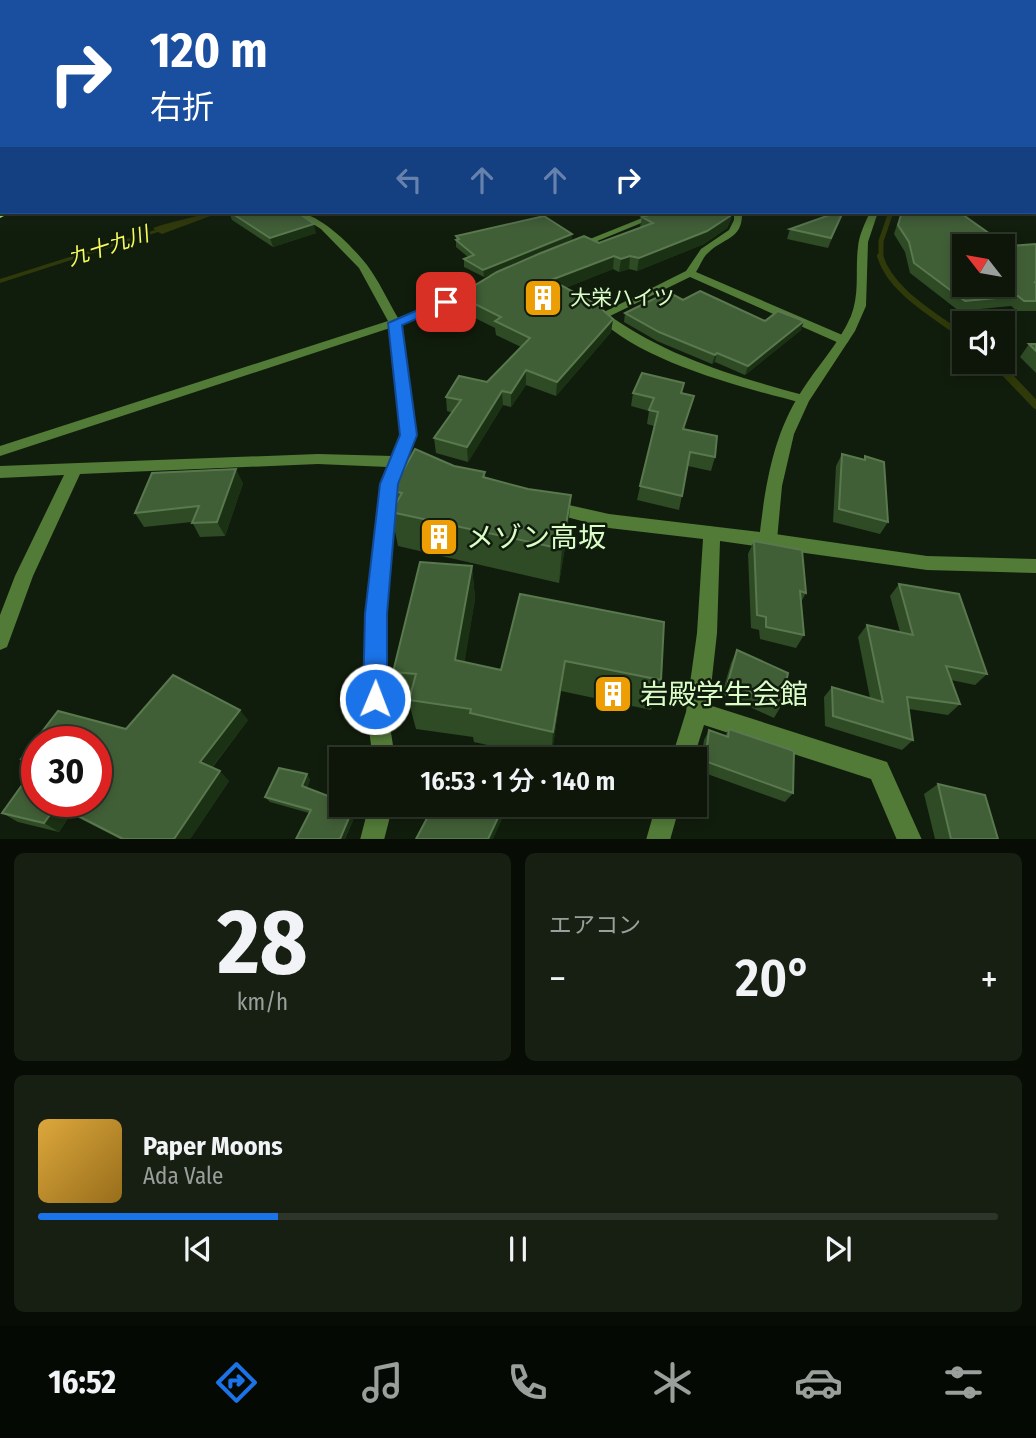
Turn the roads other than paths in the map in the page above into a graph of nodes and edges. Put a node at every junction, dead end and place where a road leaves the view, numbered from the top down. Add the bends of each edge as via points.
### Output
1 (301, 214) edge
2 (659, 214) edge
3 (738, 214) edge
4 (872, 214) edge
5 (561, 252) edge
6 (690, 273) junction
7 (492, 282) edge
8 (395, 323) junction
9 (843, 340) junction
10 (803, 399) junction
11 (0, 451) edge
12 (398, 462) junction
13 (75, 468) junction
14 (0, 472) edge
15 (435, 474) edge
16 (533, 503) edge
17 (712, 534) junction
18 (768, 540) junction
19 (1036, 566) edge
20 (0, 641) edge
21 (697, 712) junction
22 (383, 747) edge
23 (686, 747) edge
24 (378, 817) edge
25 (664, 817) edge
26 (372, 839) edge
27 (658, 839) edge
28 (910, 839) edge

1 - 8 street via 324,227 363,267
2 - 5 street
3 - 6 street via 733,232 704,251
4 - 9 street via 863,243 860,306
6 - 9 street
6 - 10 street via 602,316 640,344 681,363
7 - 8 street
8 - 11 street
8 - 12 street via 408,435
9 - 10 street
10 - 18 street via 778,463
12 - 13 street via 318,459
12 - 15 street
12 - 22 street via 389,484 376,614 375,699
13 - 14 street
13 - 20 street via 24,576
16 - 17 street via 609,521
17 - 18 street
17 - 21 street
18 - 19 street via 927,564
21 - 23 street
21 - 28 street via 879,770
24 - 26 street
25 - 27 street

